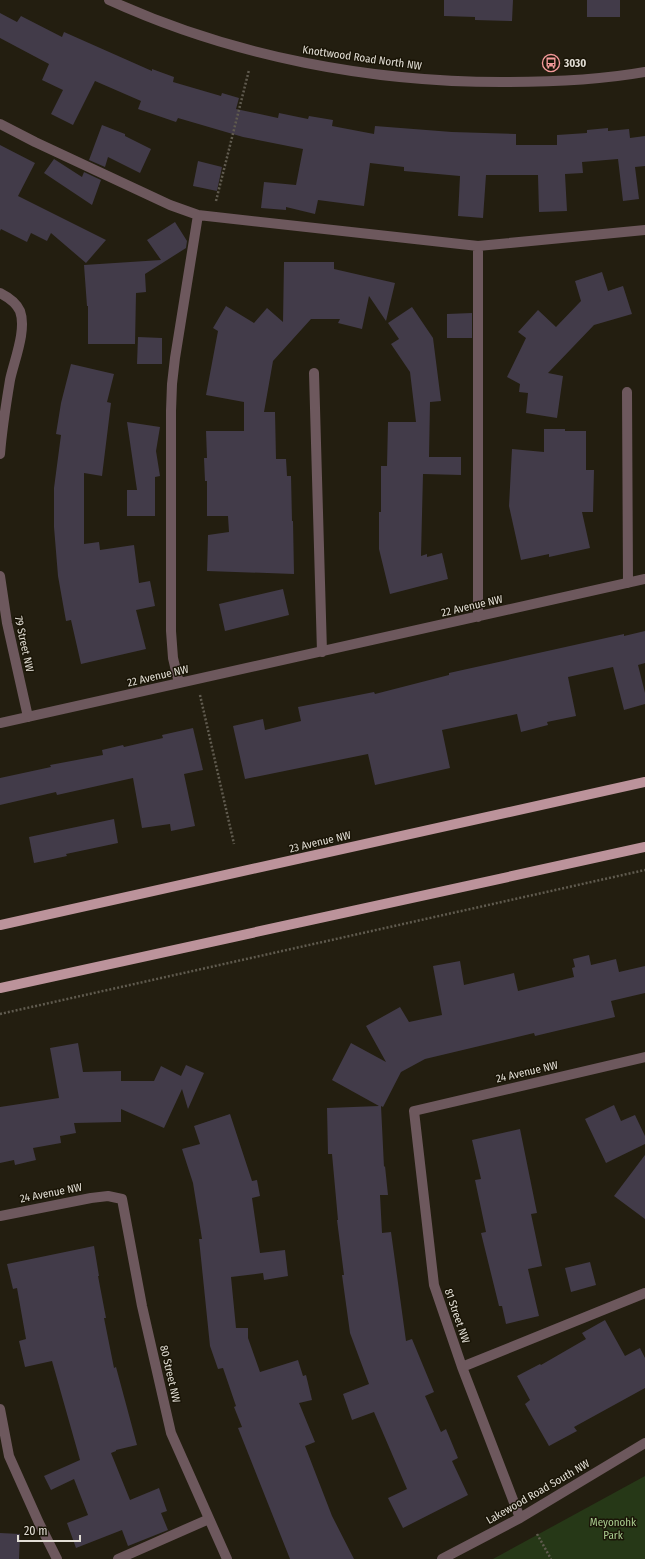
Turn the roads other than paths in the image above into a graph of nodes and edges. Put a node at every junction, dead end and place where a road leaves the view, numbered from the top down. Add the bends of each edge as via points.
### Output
1 (109, 0) edge
2 (645, 72) edge
3 (0, 124) edge
4 (198, 215) junction
5 (645, 230) edge
6 (478, 246) junction
7 (0, 292) edge
8 (314, 373) dead end
9 (627, 392) dead end
10 (0, 454) edge
11 (0, 576) edge
12 (645, 579) edge
13 (628, 583) junction
14 (478, 616) junction
15 (322, 652) junction
16 (179, 683) junction
17 (28, 717) junction
18 (0, 723) edge
19 (645, 782) edge
20 (645, 846) edge
21 (0, 925) edge
22 (0, 988) edge
23 (645, 1057) edge
24 (414, 1111) joint
25 (108, 1196) joint
26 (0, 1216) edge
27 (645, 1294) edge
28 (462, 1367) junction
29 (0, 1409) edge
30 (645, 1443) edge
31 (520, 1518) junction
32 (209, 1519) junction
33 (57, 1559) edge
34 (118, 1559) edge
35 (227, 1559) edge
36 (442, 1559) edge

1 - 2 street, Knottwood Road North NW via 159,21 260,53 375,75 424,80 544,82 595,79
3 - 4 street via 170,205
4 - 6 street
4 - 16 street via 175,358 171,411 171,631 173,658
5 - 6 street
6 - 14 street
7 - 10 street via 16,303 22,328 10,380
8 - 15 street
9 - 13 street
11 - 17 street, 79 Street NW via 7,623
12 - 13 street, 22 Avenue NW
13 - 14 street, 22 Avenue NW
14 - 15 street, 22 Avenue NW
15 - 16 street, 22 Avenue NW
16 - 17 street, 22 Avenue NW
17 - 18 street, 22 Avenue NW
19 - 21 main road, 23 Avenue NW
20 - 22 main road
23 - 24 street, 24 Avenue NW
24 - 28 street, 81 Street NW via 434,1285
25 - 26 street, 24 Avenue NW
25 - 32 street, 80 Street NW via 122,1198 142,1306 171,1433
27 - 28 street
28 - 31 street, 81 Street NW
29 - 33 street via 9,1456
30 - 31 street, Lakewood Road South NW
31 - 36 street, Lakewood Road South NW
32 - 34 street
32 - 35 street, 80 Street NW

